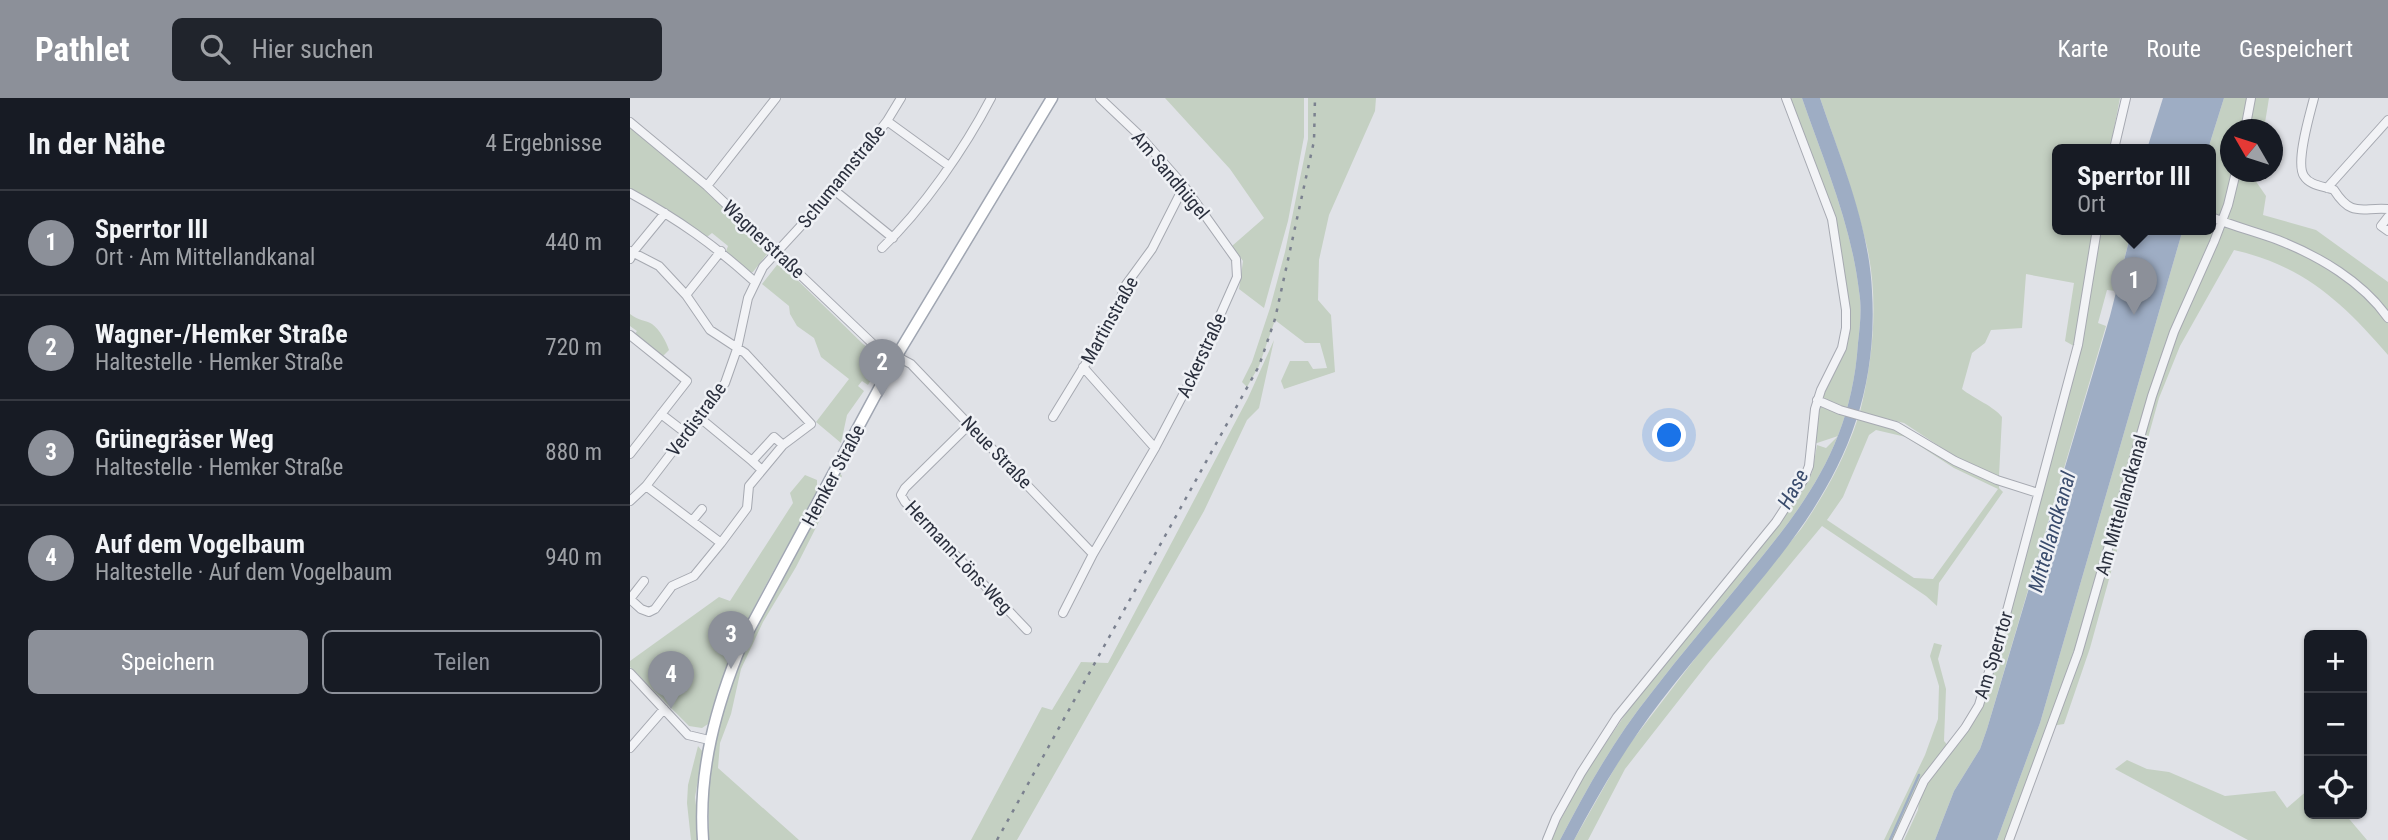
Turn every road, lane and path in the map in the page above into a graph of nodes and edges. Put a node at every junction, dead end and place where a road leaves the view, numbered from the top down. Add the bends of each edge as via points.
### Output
1 (776, 98) edge
2 (901, 98) edge
3 (991, 98) edge
4 (1052, 98) edge
5 (1100, 98) edge
6 (1786, 98) edge
7 (2126, 98) edge
8 (2251, 98) edge
9 (2314, 98) edge
10 (2247, 119) edge
11 (2388, 120) edge
12 (887, 121) junction
13 (630, 122) edge
14 (2115, 144) edge
15 (950, 166) junction
16 (2233, 182) edge
17 (707, 186) junction
18 (1184, 186) junction
19 (2327, 188) junction
20 (834, 190) junction
21 (630, 193) edge
22 (2388, 209) edge
23 (665, 213) junction
24 (2388, 217) edge
25 (2216, 220) edge
26 (2221, 222) junction
27 (2388, 231) edge
28 (2216, 234) edge
29 (2096, 235) edge
30 (2215, 235) edge
31 (893, 238) junction
32 (882, 248) dead end
33 (720, 251) junction
34 (777, 251) junction
35 (631, 254) edge
36 (1236, 259) joint
37 (754, 281) junction
38 (686, 295) junction
39 (2388, 318) edge
40 (630, 335) edge
41 (737, 349) junction
42 (896, 357) junction
43 (1083, 367) junction
44 (1817, 400) junction
45 (662, 414) junction
46 (1053, 417) dead end
47 (700, 418) junction
48 (970, 424) junction
49 (687, 434) junction
50 (783, 445) junction
51 (1155, 448) junction
52 (630, 454) edge
53 (752, 461) junction
54 (762, 470) junction
55 (646, 486) junction
56 (2038, 493) junction
57 (630, 501) edge
58 (702, 509) dead end
59 (692, 521) junction
60 (721, 543) junction
61 (1093, 554) junction
62 (644, 581) dead end
63 (630, 599) edge
64 (1063, 613) dead end
65 (1027, 630) dead end
66 (630, 673) edge
67 (664, 709) junction
68 (709, 740) junction
69 (630, 748) edge
70 (703, 840) edge
71 (1547, 840) edge
72 (1897, 840) edge
73 (2009, 840) edge

1 - 17 street
2 - 12 street, Schumannstraße
3 - 15 street
4 - 42 main road, Hemker Straße
5 - 18 street, Am Sandhügel
6 - 44 street via 1832,219 1846,310 1842,348
7 - 14 street
8 - 10 street
9 - 19 street via 2300,167 2314,185
11 - 19 street
12 - 15 street
12 - 20 street, Schumannstraße
13 - 17 street, Wagnerstraße
15 - 31 street
16 - 26 street, Am Mittellandkanal
17 - 34 street, Wagnerstraße
18 - 36 street, Am Sandhügel
18 - 43 street, Martinstraße
19 - 22 street via 2352,209
20 - 31 street
20 - 34 street, Schumannstraße
21 - 23 street
23 - 33 street
23 - 35 street
24 - 27 street via 2381,226
25 - 26 street
26 - 28 street, Am Mittellandkanal
26 - 39 street via 2281,241 2333,267
29 - 56 street, Am Sperrtor via 2078,345
30 - 73 street, Am Mittellandkanal via 2152,396 2078,653
31 - 32 street
33 - 37 street
33 - 38 street
34 - 37 street, Verdistraße
34 - 42 street, Wagnerstraße via 873,344
35 - 38 street via 659,266
36 - 51 street, Ackerstraße via 1237,277
37 - 41 street, Verdistraße
38 - 41 street via 710,330
40 - 45 street via 687,381
41 - 47 street, Verdistraße via 725,383
41 - 50 street via 811,424
42 - 48 street, Neue Straße via 911,364
42 - 68 main road, Hemker Straße via 742,643
43 - 46 street, Martinstraße
43 - 51 street
44 - 56 street via 1911,432 1955,461
44 - 71 street via 1809,466 1797,491 1617,717 1581,773
45 - 49 street
45 - 52 street
47 - 49 street, Verdistraße
47 - 53 street
48 - 61 street, Neue Straße
48 - 65 street, Hermann-Löns-Weg via 901,495
49 - 55 street, Verdistraße
50 - 53 street via 774,437
50 - 54 street
51 - 61 street, Ackerstraße
53 - 54 street
54 - 60 street via 749,486 747,508
55 - 57 street, Verdistraße
55 - 59 street
56 - 72 street, Am Sperrtor via 1979,705 1924,781
58 - 59 street
59 - 60 street
60 - 63 street via 694,576 672,586 655,609 641,610
61 - 64 street, Ackerstraße
62 - 63 street
66 - 67 street
67 - 68 street via 688,735
67 - 69 street
68 - 70 main road, Hemker Straße

